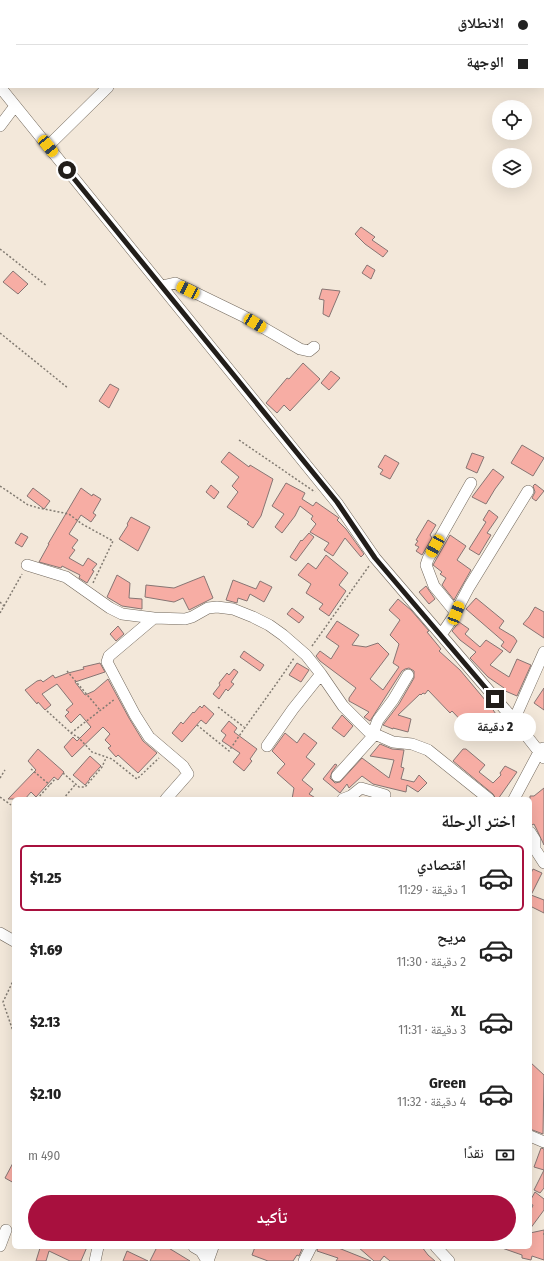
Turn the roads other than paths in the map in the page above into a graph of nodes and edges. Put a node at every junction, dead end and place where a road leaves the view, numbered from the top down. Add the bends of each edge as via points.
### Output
1 (1, 88) edge
2 (107, 88) edge
3 (15, 106) junction
4 (0, 126) edge
5 (48, 146) junction
6 (162, 286) junction
7 (314, 347) dead end
8 (471, 483) dead end
9 (528, 491) dead end
10 (27, 565) road end
11 (456, 613) junction
12 (154, 618) junction
13 (441, 635) junction
14 (544, 652) edge
15 (322, 674) junction
16 (408, 675) dead end
17 (514, 720) junction
18 (374, 734) junction
19 (267, 746) dead end
20 (542, 752) edge
21 (337, 776) dead end
22 (385, 795) dead end
23 (168, 797) edge
24 (348, 797) edge
25 (487, 797) edge
26 (515, 797) edge
27 (532, 835) edge
28 (533, 851) edge
29 (544, 862) edge
30 (0, 933) edge
31 (12, 940) edge
32 (532, 1137) edge
33 (544, 1142) edge
34 (6, 1230) dead end
35 (0, 1246) edge
36 (98, 1249) edge
37 (198, 1249) edge
38 (212, 1249) edge
39 (310, 1249) edge
40 (438, 1249) edge
41 (95, 1261) edge
42 (207, 1261) edge
43 (304, 1261) edge
44 (449, 1261) edge

1 - 3 street
2 - 5 street
3 - 4 street
3 - 5 street
5 - 6 street
6 - 7 street via 175,283 242,316 300,350 309,351
6 - 13 street via 337,502 375,558
8 - 11 street via 426,566 434,586
9 - 11 street via 469,587
10 - 12 street via 66,577 122,614
11 - 13 street
12 - 15 street via 185,619 212,607 227,608 269,625 303,652
12 - 23 street via 109,656 107,665 149,738 183,766 188,774
13 - 17 street
14 - 17 street
15 - 18 street via 343,706
15 - 19 street
16 - 18 street via 378,720
17 - 20 street
18 - 21 street
18 - 25 street via 393,742 412,744 428,750
20 - 26 street
22 - 24 street via 361,788
27 - 28 street via 535,840
28 - 29 street
30 - 31 street
32 - 33 street
34 - 35 street
36 - 41 street
37 - 42 street
38 - 42 street
39 - 43 street
40 - 44 street

